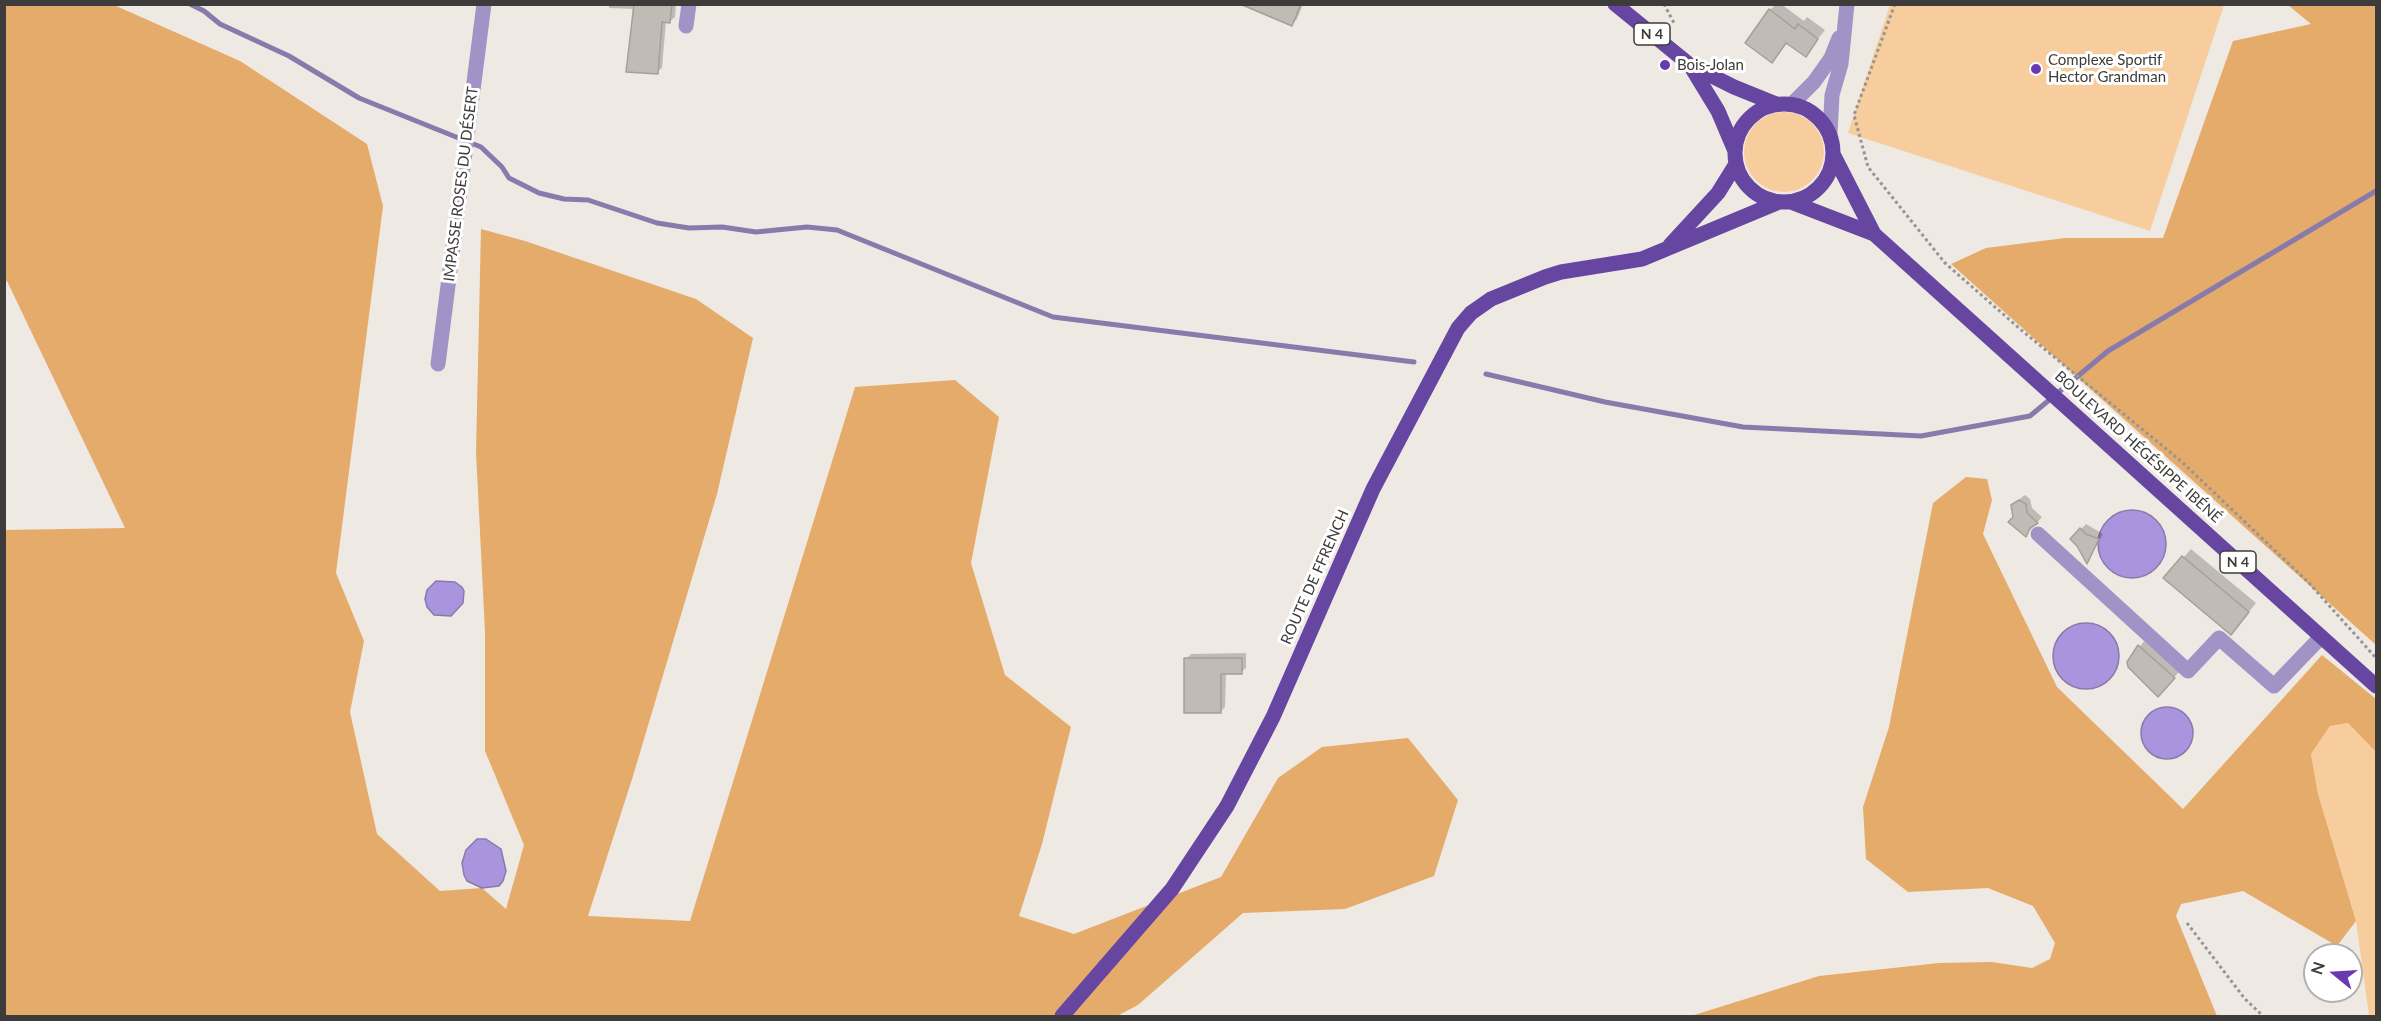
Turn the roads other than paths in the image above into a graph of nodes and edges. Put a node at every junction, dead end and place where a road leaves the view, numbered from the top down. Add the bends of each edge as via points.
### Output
1 (484, 4) edge
2 (689, 4) edge
3 (1615, 4) edge
4 (1847, 4) edge
5 (1845, 24) junction
6 (686, 26) dead end
7 (1690, 65) junction
8 (1776, 104) junction
9 (1792, 104) junction
10 (1830, 133) junction
11 (1834, 156) junction
12 (1735, 157) junction
13 (1785, 202) junction
14 (1874, 234) junction
15 (1666, 249) junction
16 (438, 364) dead end
17 (2038, 534) dead end
18 (2321, 637) junction
19 (2376, 686) edge
20 (1062, 1017) edge

1 - 16 street, IMPASSE ROSES DU DÉSERT
2 - 6 street
3 - 7 main road, N 4
4 - 5 street
5 - 9 street via 1831,58
5 - 10 street via 1841,64 1832,95
7 - 8 main road, N 4
7 - 12 main road, N 4 via 1718,111
8 - 9 main road
8 - 12 main road via 1747,120
9 - 10 main road via 1812,112
10 - 11 main road
11 - 13 main road via 1832,168 1815,192
11 - 14 main road, BOULEVARD HÉGÉSIPPE IBÉNÉ / N 4
12 - 13 main road via 1751,190 1764,198
12 - 15 main road, ROUTE DE FFRENCH via 1718,193
13 - 14 main road, BOULEVARD HÉGÉSIPPE IBÉNÉ / N 4
13 - 15 main road, ROUTE DE FFRENCH
14 - 18 main road, BOULEVARD HÉGÉSIPPE IBÉNÉ / N 4
15 - 20 main road, ROUTE DE FFRENCH via 1642,259 1545,277 1491,299 1458,328 1373,489 1273,717 1227,806 1173,889
17 - 18 street via 2188,671 2219,638 2274,686
18 - 19 main road, BOULEVARD HÉGÉSIPPE IBÉNÉ / N 4

